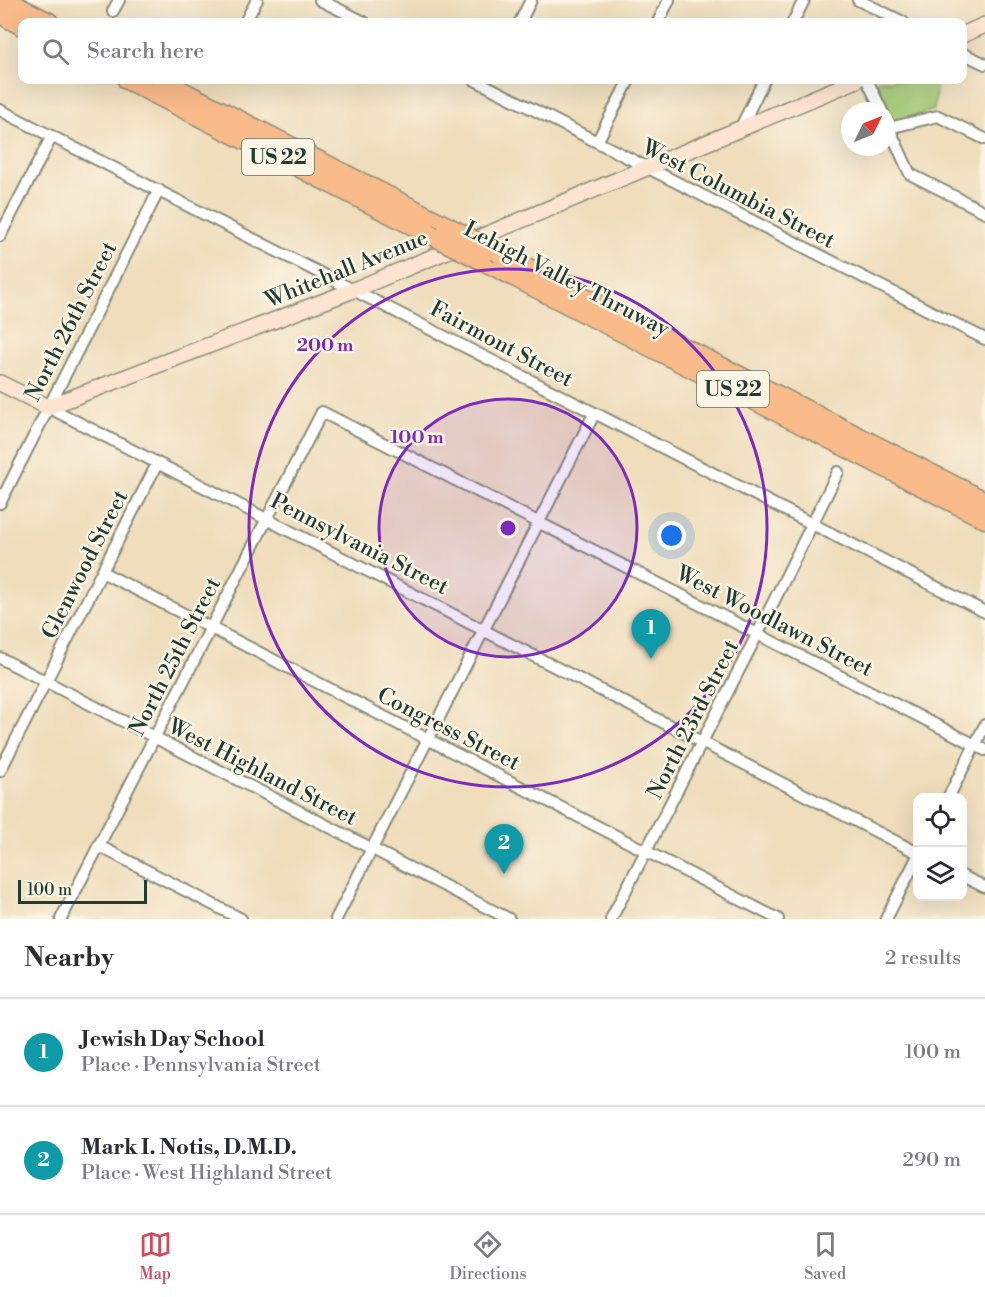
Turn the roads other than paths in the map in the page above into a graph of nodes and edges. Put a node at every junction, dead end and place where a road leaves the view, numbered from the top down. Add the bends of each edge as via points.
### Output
1 (5, 0) edge
2 (119, 0) edge
3 (257, 0) edge
4 (320, 0) edge
5 (531, 0) edge
6 (669, 0) edge
7 (804, 0) edge
8 (858, 0) edge
9 (113, 11) dead end
10 (0, 14) edge
11 (41, 18) edge
12 (247, 18) edge
13 (356, 18) edge
14 (522, 18) edge
15 (659, 18) edge
16 (795, 18) edge
17 (895, 18) edge
18 (18, 24) edge
19 (985, 25) edge
20 (967, 33) edge
21 (967, 55) edge
22 (985, 64) edge
23 (135, 84) edge
24 (169, 84) edge
25 (492, 84) edge
26 (627, 84) edge
27 (762, 84) edge
28 (847, 84) edge
29 (869, 84) edge
30 (878, 102) edge
31 (0, 110) edge
32 (895, 123) edge
33 (740, 129) junction
34 (52, 136) junction
35 (985, 139) edge
36 (895, 140) edge
37 (597, 142) junction
38 (647, 168) junction
39 (159, 190) junction
40 (985, 212) edge
41 (0, 236) edge
42 (356, 290) junction
43 (985, 339) edge
44 (0, 383) edge
45 (48, 407) junction
46 (322, 411) joint
47 (594, 414) junction
48 (156, 464) junction
49 (838, 472) dead end
50 (985, 501) edge
51 (0, 502) edge
52 (985, 519) edge
53 (266, 520) junction
54 (540, 522) junction
55 (812, 524) junction
56 (102, 572) junction
57 (985, 612) edge
58 (210, 627) junction
59 (483, 632) junction
60 (758, 633) junction
61 (0, 658) edge
62 (46, 681) junction
63 (985, 725) edge
64 (155, 737) junction
65 (429, 740) junction
66 (701, 742) junction
67 (980, 747) edge
68 (0, 771) edge
69 (951, 793) edge
70 (99, 846) junction
71 (371, 849) junction
72 (647, 852) junction
73 (913, 852) edge
74 (913, 865) edge
75 (967, 878) edge
76 (985, 887) edge
77 (61, 919) edge
78 (241, 919) edge
79 (336, 919) edge
80 (509, 919) edge
81 (611, 919) edge
82 (778, 919) edge
83 (886, 919) edge

1 - 11 highway
2 - 9 street
3 - 12 street
4 - 13 street
5 - 14 street
6 - 15 street
7 - 16 street
8 - 17 street
10 - 18 highway
19 - 20 street
21 - 22 street
23 - 52 highway, Lehigh Valley Thruway / US 22, bridge
24 - 50 highway, Lehigh Valley Thruway / US 22, bridge
25 - 37 street, West Columbia Street
26 - 37 street
27 - 33 street
28 - 33 street, Whitehall Avenue
29 - 30 street
31 - 34 street, Fairmont Street
32 - 35 street via 938,116
33 - 38 street, Whitehall Avenue
34 - 39 street, Fairmont Street
34 - 41 street
36 - 40 street via 910,174
37 - 38 street, West Columbia Street
38 - 42 street, Whitehall Avenue
38 - 43 street, West Columbia Street
39 - 42 street, Fairmont Street
39 - 45 street, North 26th Street
42 - 45 street, Whitehall Avenue
42 - 47 street, Fairmont Street
44 - 45 street, Pennsylvania Street
45 - 48 street, Pennsylvania Street
45 - 51 street, North 26th Street
46 - 53 street, North 25th Street
46 - 54 street, West Woodlawn Street
47 - 54 street
47 - 55 street, Fairmont Street
48 - 53 street, Pennsylvania Street
48 - 56 street, Glenwood Street
49 - 55 street, North 23rd Street
53 - 58 street, North 25th Street
53 - 59 street, Pennsylvania Street
54 - 59 street
54 - 60 street, West Woodlawn Street
55 - 57 street, Fairmont Street
55 - 60 street, North 23rd Street
56 - 58 street, Congress Street
56 - 62 street, Glenwood Street
58 - 64 street, North 25th Street
58 - 65 street, Congress Street
59 - 65 street
59 - 66 street, Pennsylvania Street
60 - 66 street, North 23rd Street
60 - 67 street, West Woodlawn Street
61 - 62 street, West Highland Street
62 - 64 street, West Highland Street
62 - 68 street, Glenwood Street
63 - 67 street
64 - 70 street, North 25th Street
64 - 71 street, West Highland Street
65 - 71 street
65 - 72 street, Congress Street
66 - 72 street, North 23rd Street
66 - 73 street, Pennsylvania Street
67 - 69 street
70 - 77 street, North 25th Street
70 - 78 street
71 - 79 street
71 - 80 street, West Highland Street
72 - 81 street, North 23rd Street
72 - 82 street, Congress Street
74 - 83 street
75 - 76 street

